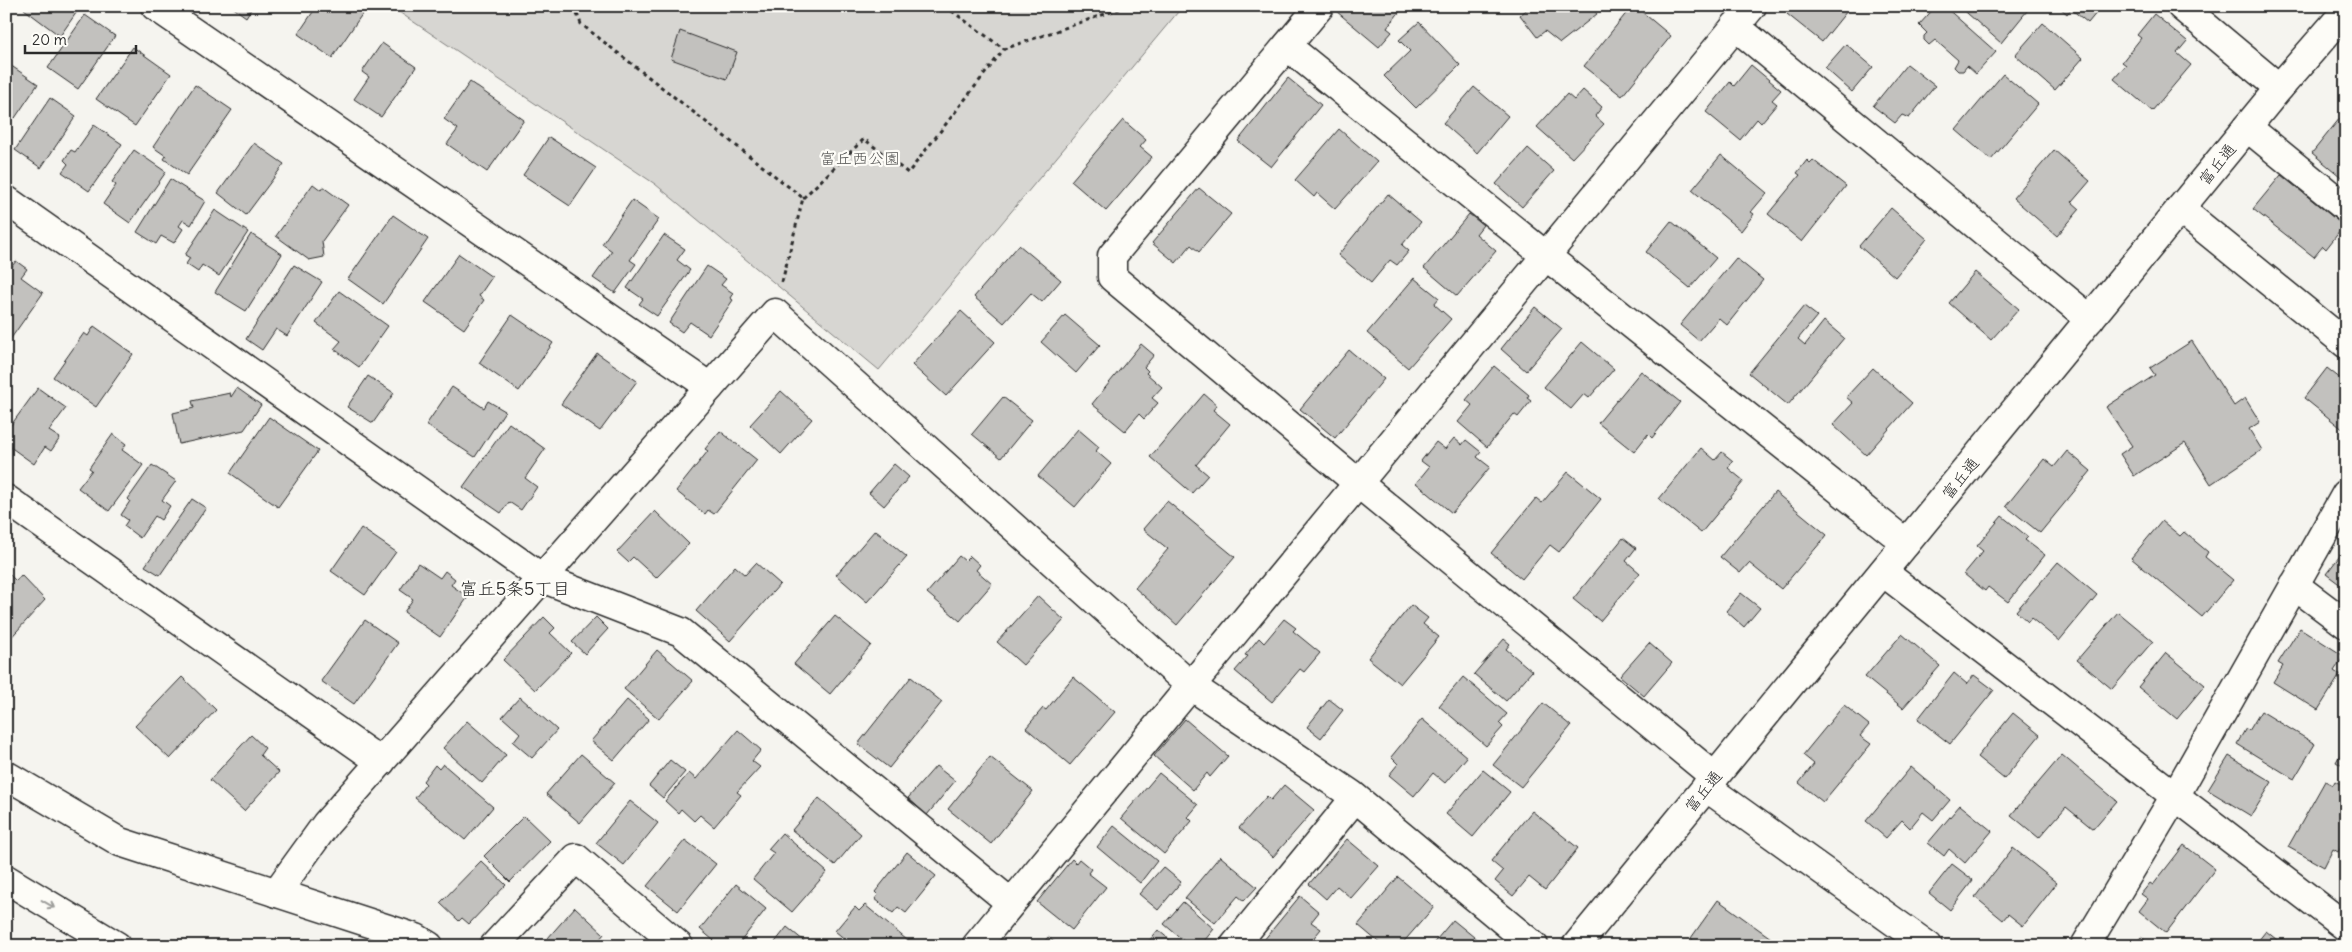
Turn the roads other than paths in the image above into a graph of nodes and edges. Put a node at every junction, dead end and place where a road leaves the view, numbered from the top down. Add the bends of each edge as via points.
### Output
1 (155, 6) edge
2 (1320, 6) edge
3 (2181, 6) edge
4 (2346, 11) edge
5 (1745, 12) edge
6 (1287, 46) junction
7 (2279, 88) junction
8 (2247, 127) junction
9 (6, 200) edge
10 (2346, 208) edge
11 (2180, 210) junction
12 (1546, 256) junction
13 (2090, 319) junction
14 (2346, 344) edge
15 (710, 387) junction
16 (1358, 483) junction
17 (2346, 494) edge
18 (6, 499) edge
19 (1906, 543) junction
20 (1882, 572) junction
21 (542, 578) junction
22 (2294, 585) junction
23 (2346, 624) edge
24 (1191, 686) junction
25 (381, 762) junction
26 (6, 775) edge
27 (1711, 782) junction
28 (2175, 796) junction
29 (1355, 798) junction
30 (6, 879) edge
31 (276, 893) junction
32 (1011, 903) junction
33 (2346, 927) edge
34 (117, 946) edge
35 (429, 946) edge
36 (494, 946) edge
37 (679, 946) edge
38 (976, 946) edge
39 (1234, 946) edge
40 (1534, 946) edge
41 (1576, 946) edge
42 (1928, 946) edge
43 (2085, 946) edge

1 - 15 main road
2 - 6 main road
3 - 7 main road
4 - 7 main road, 富丘通
5 - 12 main road
5 - 13 main road
6 - 12 main road
6 - 16 main road via 1112,256 1112,276
7 - 8 main road, 富丘通
8 - 10 main road
8 - 11 main road, 富丘通
9 - 21 main road
11 - 13 main road, 富丘通
11 - 14 main road
12 - 16 main road
12 - 19 main road
13 - 19 main road, 富丘通
15 - 21 main road
15 - 24 main road via 775,313
16 - 24 main road
16 - 27 main road
17 - 22 main road
18 - 25 main road
19 - 20 main road, 富丘通
20 - 27 main road, 富丘通
20 - 28 main road
21 - 25 main road
21 - 32 main road via 681,632
22 - 23 main road
22 - 28 main road
24 - 29 main road
24 - 32 main road
25 - 31 main road via 326,824
26 - 31 main road via 120,842
27 - 41 main road, 富丘通
27 - 42 main road
28 - 33 main road
28 - 43 main road
29 - 39 main road
29 - 40 main road
30 -> 34 main road
31 - 35 main road via 416,938
32 - 38 main road
36 - 37 main road via 576,858

